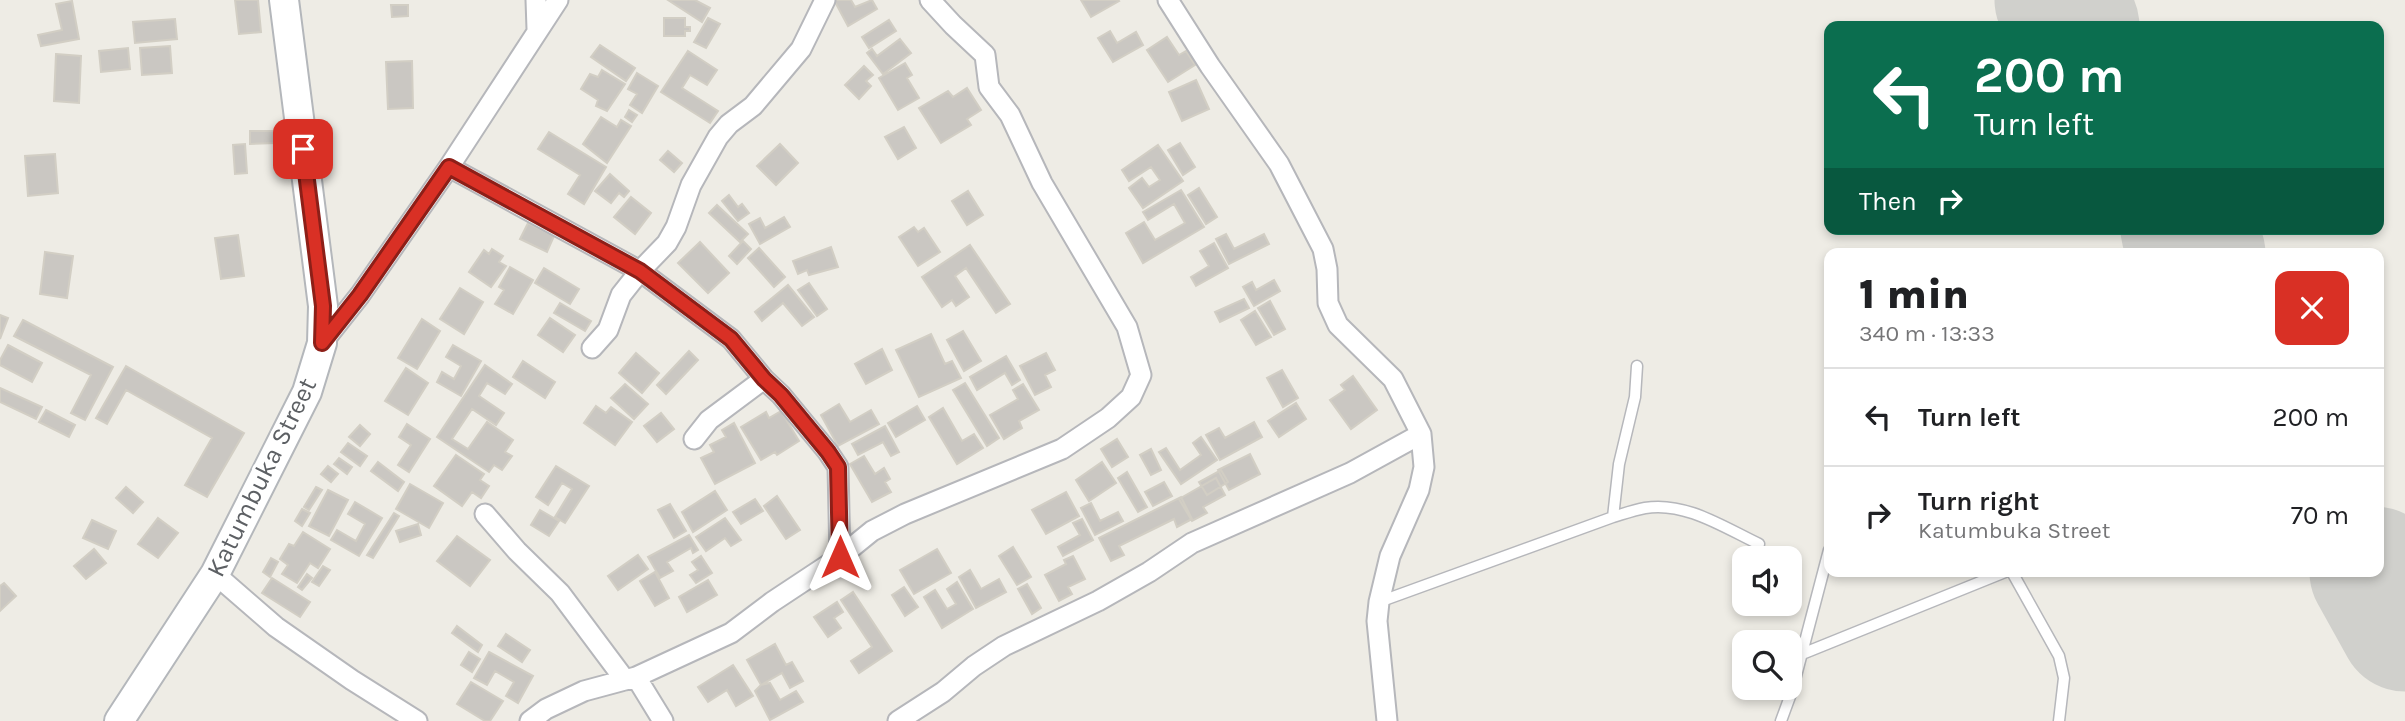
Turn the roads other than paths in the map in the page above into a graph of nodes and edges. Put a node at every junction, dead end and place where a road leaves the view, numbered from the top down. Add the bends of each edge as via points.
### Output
1 (284, 0) edge
2 (536, 0) edge
3 (558, 0) edge
4 (825, 0) edge
5 (930, 0) edge
6 (1168, 0) edge
7 (537, 29) junction
8 (449, 167) junction
9 (640, 271) junction
10 (322, 343) junction
11 (592, 348) dead end
12 (1637, 366) dead end
13 (764, 379) junction
14 (1421, 433) junction
15 (694, 439) dead end
16 (485, 514) dead end
17 (1613, 517) junction
18 (1759, 544) dead end
19 (840, 557) junction
20 (1824, 569) edge
21 (215, 574) junction
22 (1993, 577) edge
23 (2015, 577) edge
24 (1379, 602) junction
25 (1802, 654) joint
26 (631, 679) junction
27 (1788, 700) edge
28 (119, 721) edge
29 (417, 721) edge
30 (530, 721) edge
31 (663, 721) edge
32 (898, 721) edge
33 (1387, 721) edge
34 (1781, 721) edge
35 (2059, 721) edge

1 - 10 main road, Katumbuka Street via 323,306
2 - 7 street
3 - 7 street
4 - 9 street via 801,49 753,106 718,137 691,185 667,243
5 - 19 street via 985,55 989,87 1010,115 1042,183 1127,327 1141,375 1131,397 1062,449 905,514 872,531
6 - 14 street via 1279,164 1323,249 1328,303 1338,325 1393,379
7 - 8 street
8 - 9 street
8 - 10 street
9 - 11 street via 621,295 608,330
9 - 13 street via 731,339
10 - 21 main road, Katumbuka Street via 307,392
12 - 17 lane
13 - 15 street via 709,420
13 - 19 street via 838,467
14 - 24 street via 1424,467 1419,490 1390,556
14 - 32 street via 1350,473 1192,544 1098,601 1004,646
16 - 26 street via 560,593
17 - 18 lane via 1646,508 1688,511
17 - 24 lane
19 - 26 street via 731,633
20 - 25 lane
21 - 28 main road, Katumbuka Street
21 - 29 street via 276,626
22 - 25 lane
23 - 35 lane via 2059,656 2064,678
24 - 33 street
26 - 30 street via 584,691
26 - 31 street
27 - 34 lane

